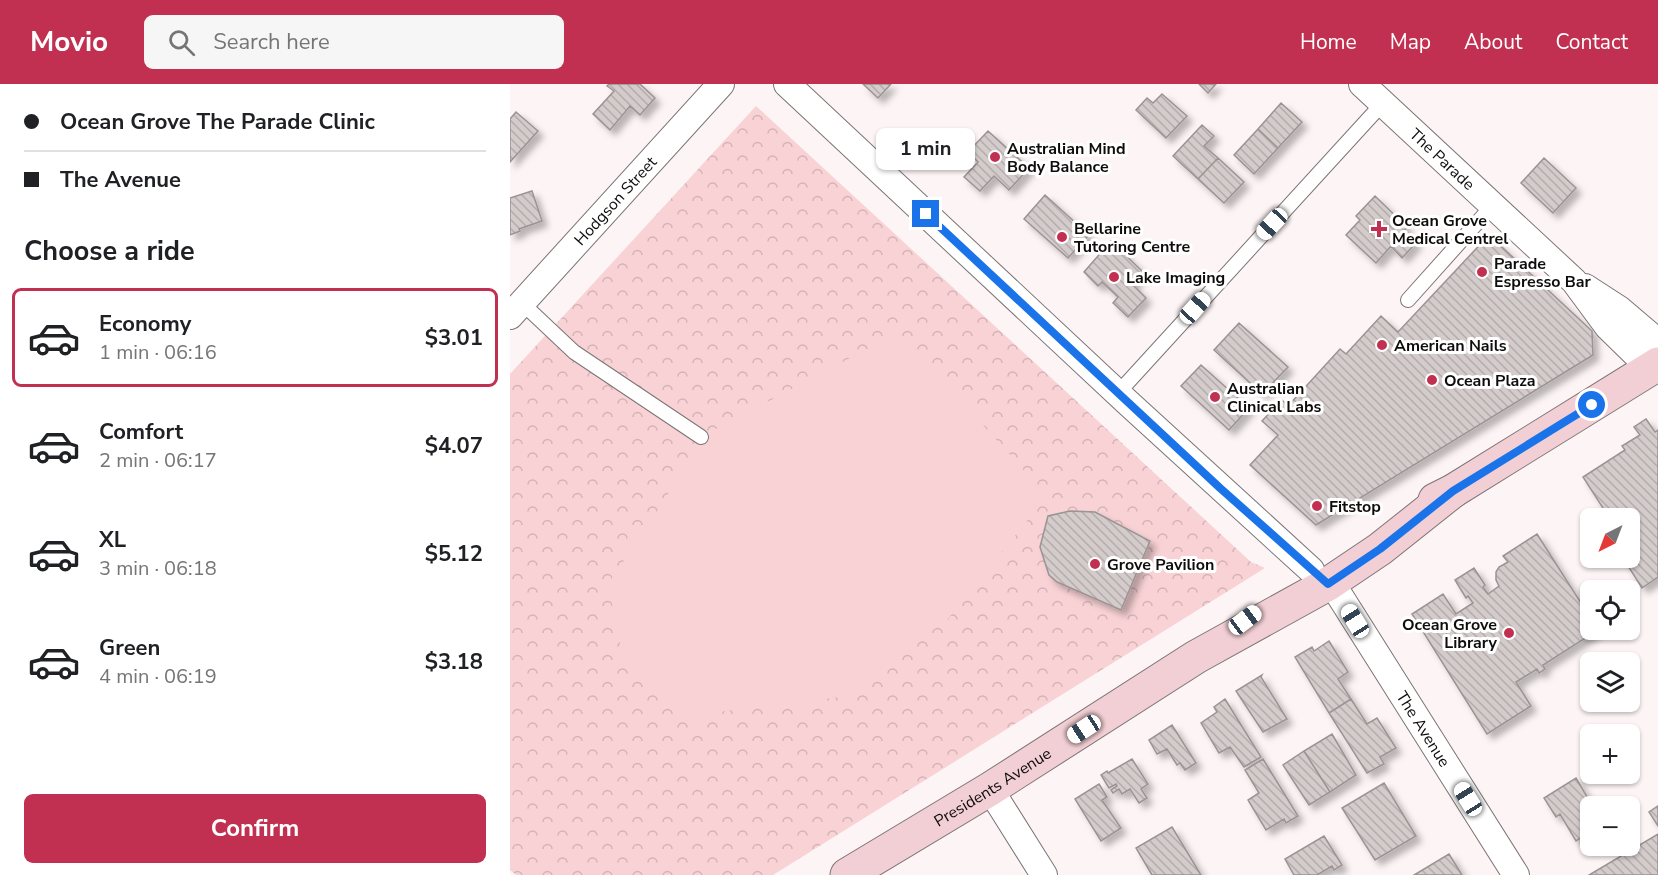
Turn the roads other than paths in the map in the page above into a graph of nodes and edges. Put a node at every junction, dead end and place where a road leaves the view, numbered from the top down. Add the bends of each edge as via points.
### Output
1 (720, 84) edge
2 (787, 84) edge
3 (1362, 84) edge
4 (1383, 103) junction
5 (1493, 205) junction
6 (1408, 300) dead end
7 (516, 309) edge
8 (1656, 358) edge
9 (1118, 393) junction
10 (701, 437) dead end
11 (1320, 577) junction
12 (990, 789) junction
13 (847, 875) edge
14 (1044, 875) edge
15 (1516, 875) edge

1 - 7 street, Hodgson Street
2 - 9 street, The Avenue
3 - 4 street, The Parade
4 - 5 street, The Parade
4 - 9 lane
5 - 6 lane
5 - 8 street, The Parade via 1574,281 1608,327
7 - 10 lane
8 - 11 street, Presidents Avenue via 1453,491 1344,547
9 - 11 street, The Avenue
11 - 12 street, Presidents Avenue
11 - 15 street, The Avenue via 1338,593
12 - 13 street, Presidents Avenue
12 - 14 street

